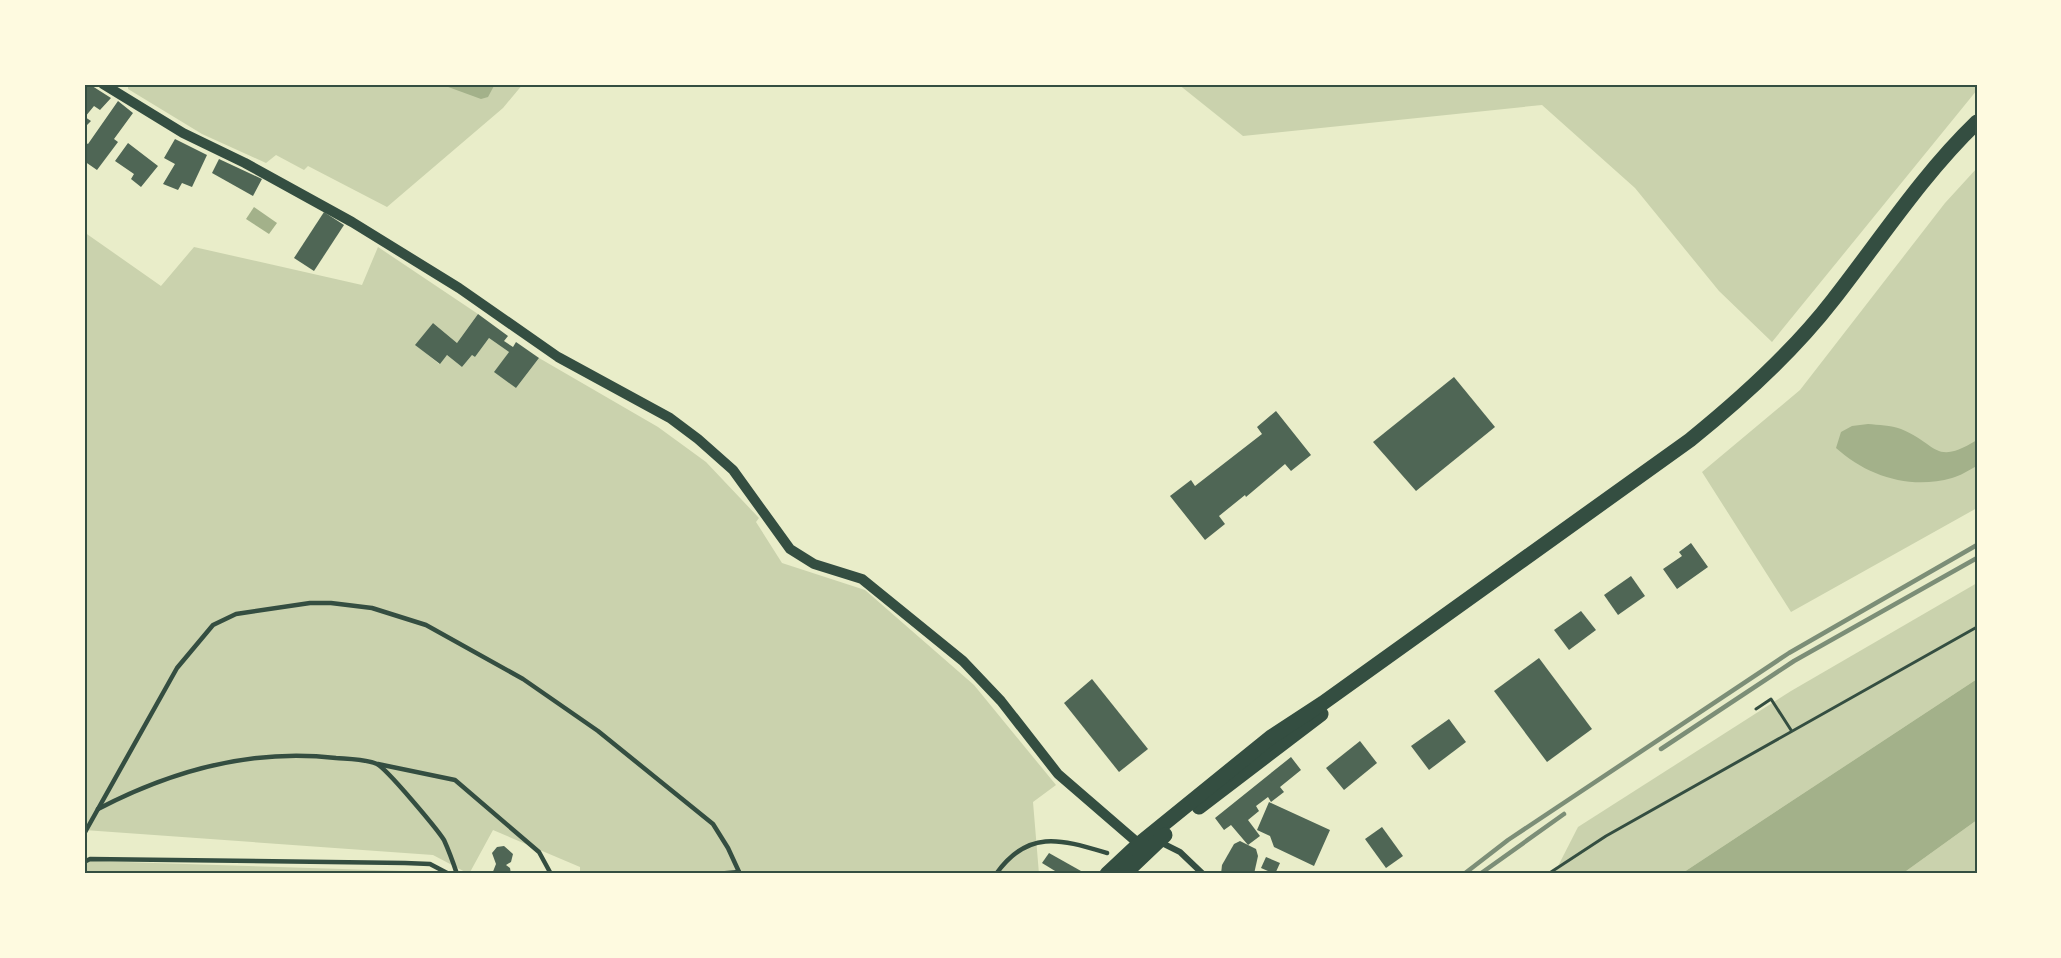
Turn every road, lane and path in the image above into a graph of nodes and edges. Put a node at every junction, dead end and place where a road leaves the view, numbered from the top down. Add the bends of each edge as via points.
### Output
1 (103, 84) edge
2 (119, 89) edge
3 (1977, 122) edge
4 (1444, 617) junction
5 (1977, 627) edge
6 (1756, 709) dead end
7 (1791, 730) junction
8 (378, 764) junction
9 (98, 809) junction
10 (84, 834) edge
11 (1158, 841) junction
12 (1139, 844) junction
13 (1107, 853) dead end
14 (84, 854) edge
15 (90, 859) junction
16 (84, 862) edge
17 (739, 873) edge
18 (449, 874) edge
19 (457, 874) edge
20 (551, 874) edge
21 (716, 874) edge
22 (996, 874) edge
23 (1107, 874) edge
24 (1124, 874) edge
25 (1203, 874) edge
26 (1548, 874) edge

1 - 2 street
2 - 12 street via 183,133 352,222 459,288 558,357 670,418 733,470 790,549 814,564 862,579 963,661 1058,774
3 - 4 main road via 1925,178 1832,302 1754,386 1690,440
4 - 11 main road
4 - 12 main road via 1271,737
5 - 7 path
6 - 7 path via 1771,699
7 - 26 path via 1606,836
8 - 9 lane via 309,754 218,762 128,793
8 - 19 lane via 443,838
8 - 20 lane via 455,780 539,852
9 - 10 lane
9 - 17 lane via 177,668 213,625 236,614 331,603 372,608 426,625 523,679 598,731 713,824
11 - 12 street
11 - 24 main road
11 - 25 street via 1180,852
12 - 23 main road
13 - 22 lane via 1057,842 1029,843 1007,858
14 - 15 lane
15 - 16 lane
15 - 18 lane via 430,864
17 - 21 lane

